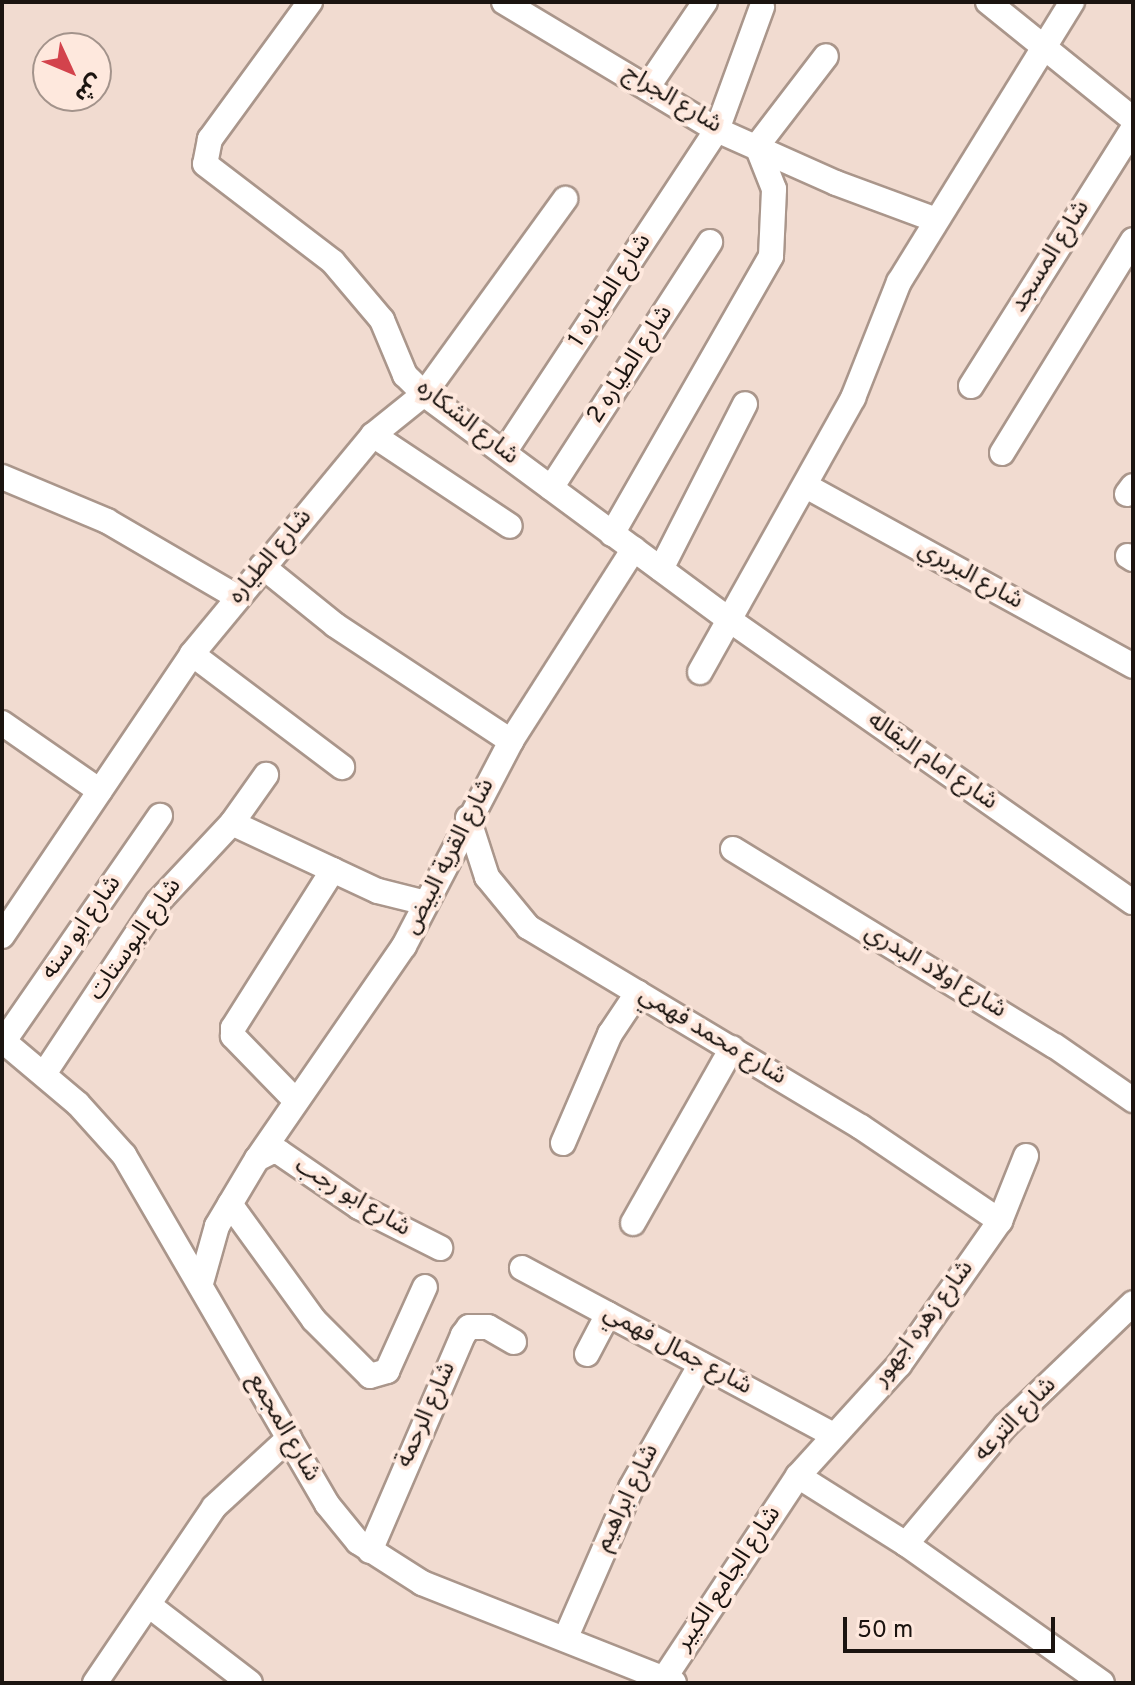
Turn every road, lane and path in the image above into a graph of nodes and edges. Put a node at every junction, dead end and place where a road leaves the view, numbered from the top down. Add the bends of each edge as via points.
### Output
1 (310, 2) edge
2 (504, 2) edge
3 (705, 2) edge
4 (988, 2) edge
5 (1072, 2) edge
6 (762, 7) dead end
7 (1043, 46) junction
8 (826, 56) dead end
9 (649, 85) junction
10 (1133, 119) edge
11 (1133, 129) edge
12 (717, 130) junction
13 (757, 146) junction
14 (565, 199) dead end
15 (936, 220) junction
16 (1133, 240) edge
17 (710, 242) dead end
18 (971, 386) dead end
19 (424, 394) junction
20 (745, 404) dead end
21 (373, 435) junction
22 (505, 451) junction
23 (1002, 453) dead end
24 (2, 477) edge
25 (806, 486) junction
26 (551, 488) junction
27 (510, 526) dead end
28 (612, 534) junction
29 (634, 549) junction
30 (262, 566) junction
31 (661, 569) junction
32 (237, 597) junction
33 (731, 621) junction
34 (192, 654) junction
35 (1133, 666) edge
36 (700, 672) dead end
37 (2, 723) edge
38 (511, 741) junction
39 (342, 767) dead end
40 (266, 775) dead end
41 (100, 791) junction
42 (160, 816) dead end
43 (468, 818) junction
44 (232, 823) junction
45 (733, 849) dead end
46 (333, 870) junction
47 (1133, 902) edge
48 (426, 903) junction
49 (2, 936) edge
50 (638, 992) junction
51 (3, 1040) edge
52 (732, 1048) junction
53 (44, 1074) junction
54 (294, 1099) junction
55 (1133, 1100) edge
56 (563, 1143) dead end
57 (1026, 1156) dead end
58 (257, 1159) junction
59 (230, 1204) junction
60 (1000, 1221) junction
61 (633, 1223) dead end
62 (440, 1248) dead end
63 (522, 1268) dead end
64 (201, 1283) junction
65 (425, 1287) dead end
66 (1133, 1303) edge
67 (608, 1314) junction
68 (514, 1342) dead end
69 (587, 1354) dead end
70 (701, 1364) junction
71 (832, 1434) junction
72 (289, 1438) junction
73 (798, 1476) junction
74 (906, 1544) junction
75 (370, 1551) junction
76 (150, 1606) junction
77 (566, 1637) junction
78 (667, 1681) edge
79 (95, 1683) edge
80 (250, 1683) edge
81 (1102, 1683) edge

1 - 19 street, شارع الشكاره via 210,139 205,164 333,262 382,320 405,375
2 - 9 street, شارع الجراج
3 - 9 street
4 - 7 street
5 - 7 street
6 - 12 street, شارع الطياره 1
7 - 10 street
7 - 15 street
8 - 13 street
9 - 12 street, شارع الجراج
11 - 18 street, شارع المسجد
12 - 13 street, شارع الجراج
12 - 22 street, شارع الطياره 1
13 - 15 street, شارع الجراج via 836,183
13 - 28 street via 774,189 771,256
14 - 19 street, شارع الطياره
15 - 25 street via 899,282 853,398
16 - 23 street
17 - 26 street, شارع الطياره 2
19 - 21 street, شارع الطياره
19 - 22 street, شارع الشكاره
20 - 31 street
21 - 27 street
21 - 30 street, شارع الطياره
22 - 26 street, شارع الشكاره
24 - 32 street via 107,521
25 - 33 street
25 - 35 street, شارع البربري
26 - 28 street, شارع الشكاره
28 - 29 street, شارع الشكاره
29 - 31 street, شارع الشكاره
29 - 38 street, شارع القرية البيض
30 - 32 street, شارع الطياره
30 - 38 street via 335,625
31 - 33 street, شارع الشكاره
32 - 34 street, شارع الطياره
33 - 36 street
33 - 47 street, شارع امام البقاله
34 - 39 street
34 - 41 street, شارع الطياره
37 - 41 street
38 - 43 street, شارع القرية البيض
40 - 44 street, شارع البوستات
41 - 49 street, شارع الطياره
42 - 51 street, شارع ابو سنه
43 - 48 street, شارع القرية البيض
43 - 50 street, شارع محمد فهمي via 487,877 505,904 528,927
44 - 46 street
44 - 53 street, شارع البوستات via 158,902
45 - 55 street, شارع اولاد البدري via 1055,1046
46 - 48 street via 378,891
46 - 54 street via 233,1028 233,1036
48 - 54 street, شارع القرية البيض via 363,1012
50 - 52 street, شارع محمد فهمي
50 - 56 street via 610,1034
51 - 53 street, شارع المجمع
52 - 60 street, شارع محمد فهمي
52 - 61 street
53 - 64 street, شارع المجمع via 124,1155
54 - 58 street, شارع القرية البيض
57 - 60 street, شارع زهره اجهور
58 - 59 street
58 - 62 street, شارع ابو رجب via 279,1152 359,1207
59 - 64 street via 211,1240
59 - 65 street via 314,1320 370,1376 387,1371
60 - 71 street, شارع زهره اجهور via 899,1365
63 - 67 street, شارع جمال فهمي
64 - 72 street, شارع المجمع
66 - 74 street, شارع الترعه via 1006,1425
67 - 69 street
67 - 70 street, شارع جمال فهمي
68 - 75 street, شارع الرحمة via 488,1327 469,1327 463,1335
70 - 71 street, شارع جمال فهمي
70 - 77 street, شارع ابراهيم via 631,1488
71 - 73 street, شارع زهره اجهور
72 - 75 street, شارع المجمع via 327,1504
72 - 76 street via 214,1507
73 - 74 street
73 - 78 street, شارع الجامع الكبير
74 - 81 street
75 - 77 street, شارع المجمع via 422,1583
76 - 79 street
76 - 80 street
77 - 78 street, شارع المجمع

